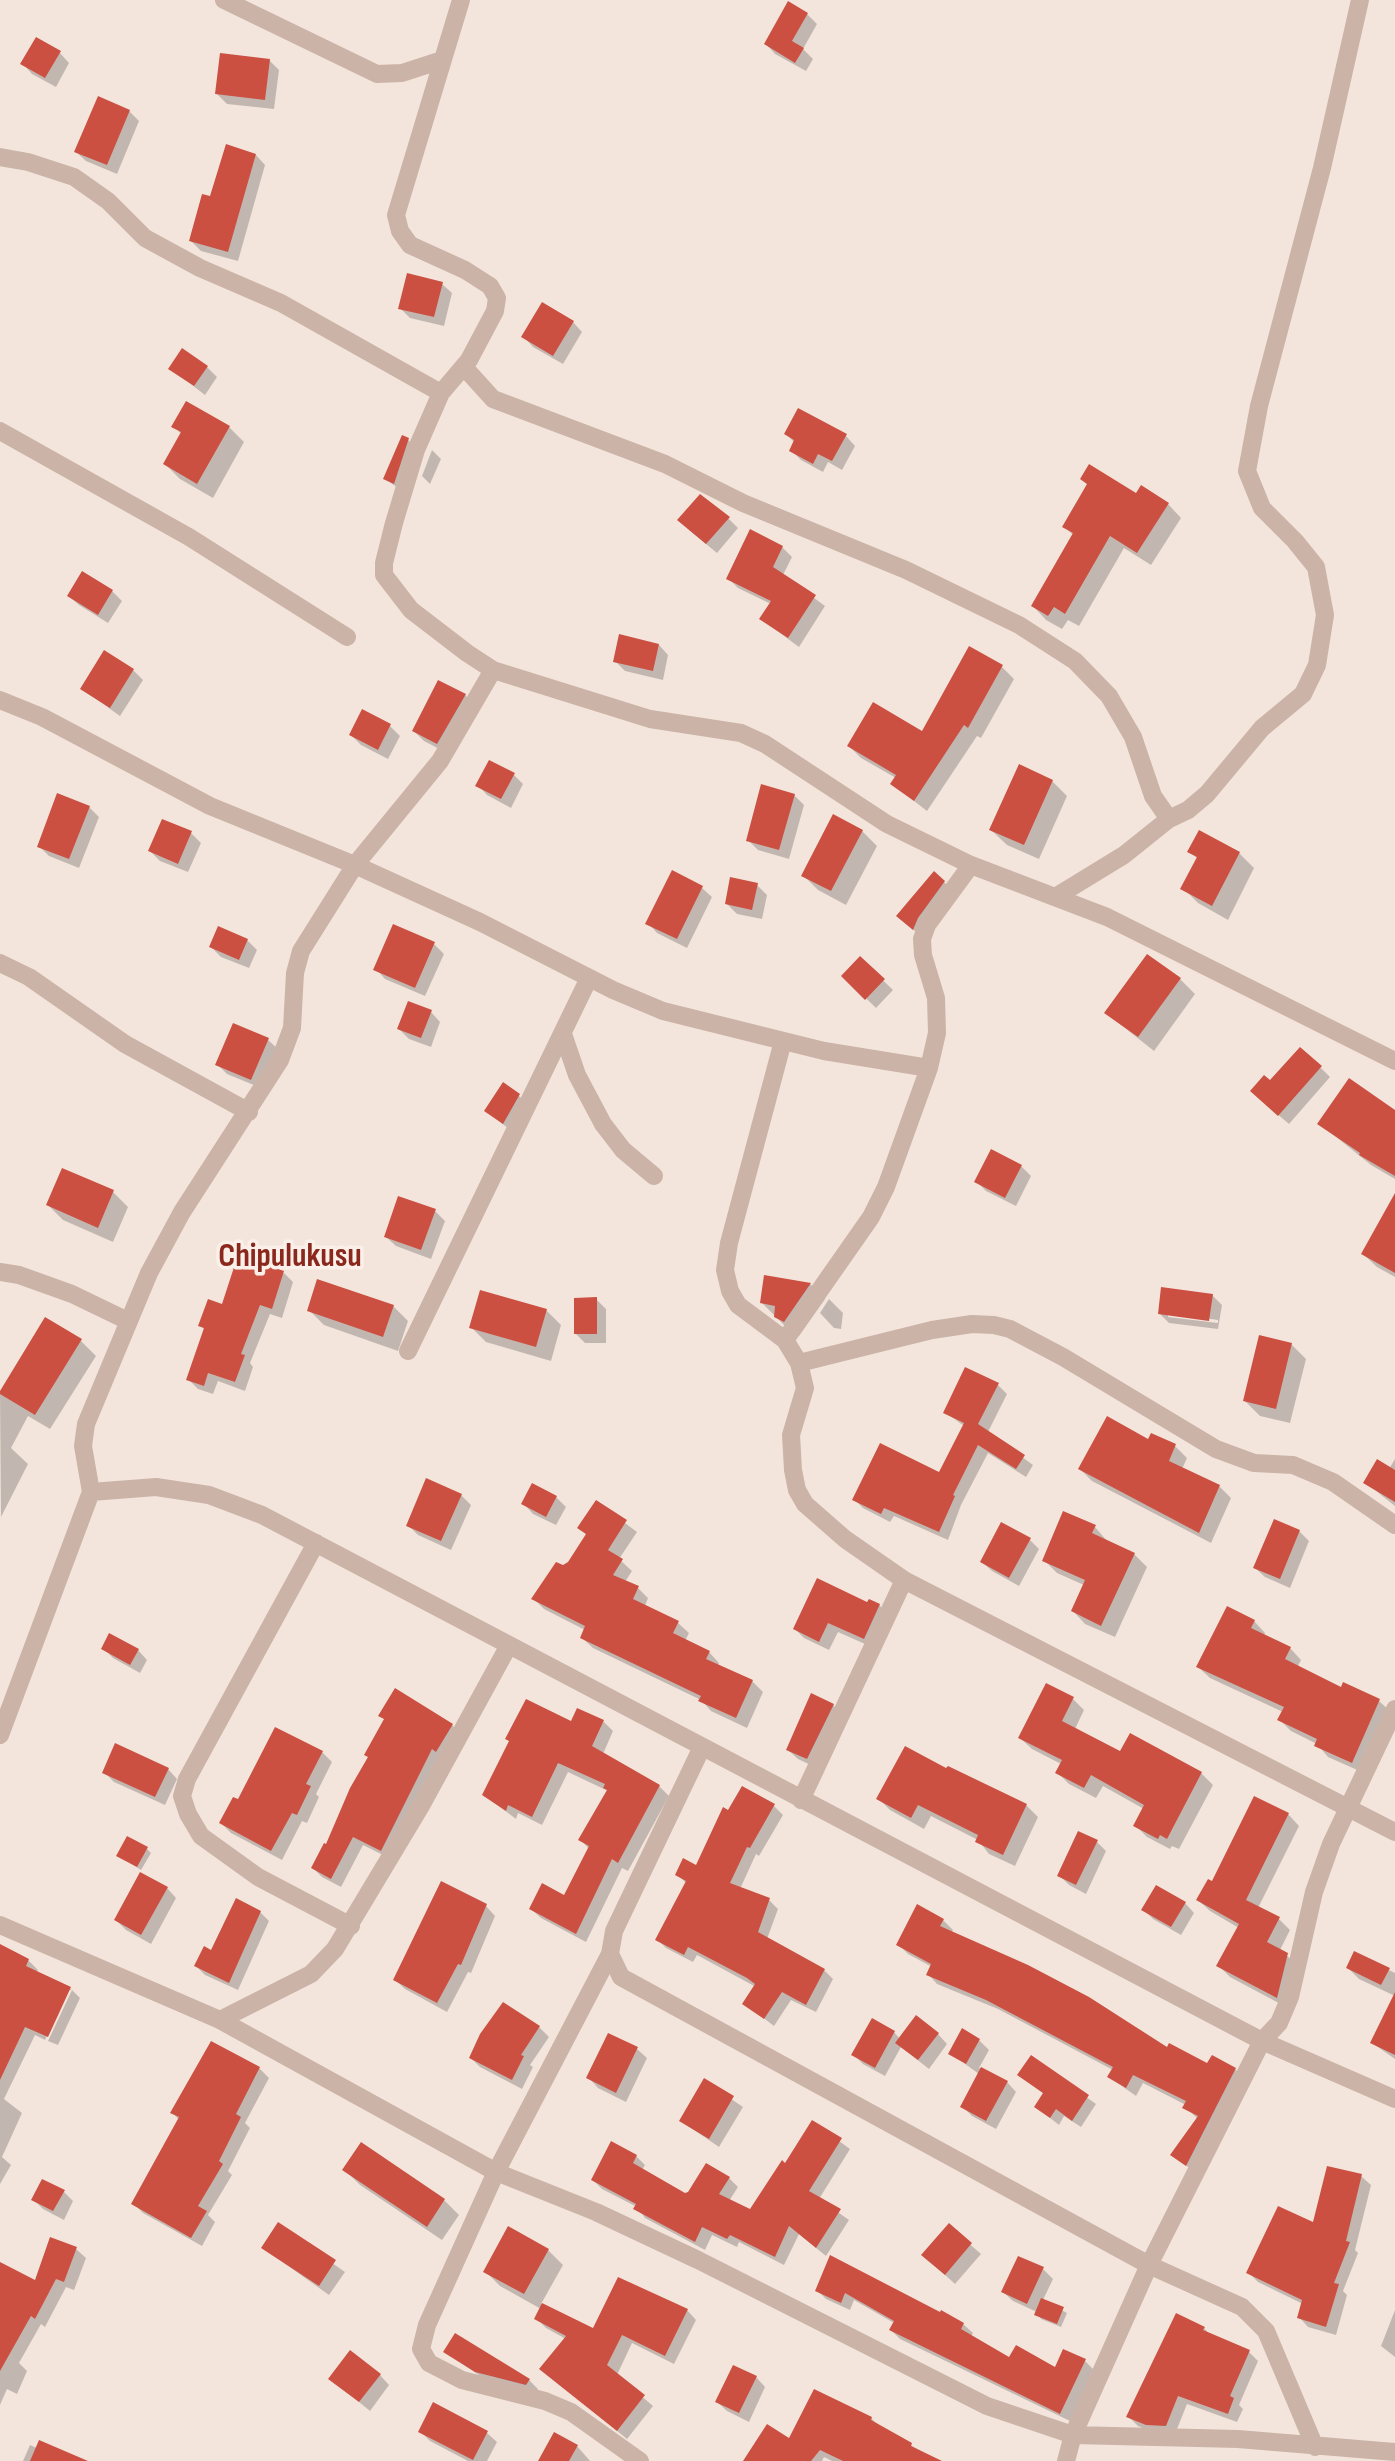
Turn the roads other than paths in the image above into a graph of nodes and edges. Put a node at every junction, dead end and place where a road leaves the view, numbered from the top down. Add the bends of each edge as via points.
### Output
1 (224, 0) edge
2 (461, 0) edge
3 (1360, 0) edge
4 (442, 60) junction
5 (0, 156) edge
6 (464, 367) junction
7 (441, 393) junction
8 (0, 431) edge
9 (347, 637) dead end
10 (493, 670) junction
11 (0, 700) edge
12 (1169, 819) junction
13 (355, 865) junction
14 (971, 865) junction
15 (1057, 895) junction
16 (0, 963) edge
17 (589, 978) junction
18 (563, 1034) junction
19 (783, 1041) junction
20 (1395, 1061) edge
21 (929, 1068) junction
22 (249, 1111) junction
23 (654, 1176) dead end
24 (0, 1272) edge
25 (128, 1321) junction
26 (785, 1340) junction
27 (408, 1351) dead end
28 (799, 1363) junction
29 (91, 1492) junction
30 (1395, 1525) edge
31 (316, 1543) junction
32 (904, 1580) junction
33 (509, 1645) junction
34 (1395, 1709) edge
35 (0, 1735) edge
36 (702, 1747) junction
37 (801, 1800) junction
38 (1348, 1809) junction
39 (1395, 1832) edge
40 (0, 1925) edge
41 (351, 1926) junction
42 (610, 1954) junction
43 (220, 2020) junction
44 (1262, 2041) junction
45 (1395, 2099) edge
46 (496, 2172) junction
47 (1149, 2266) junction
48 (1073, 2435) junction
49 (1315, 2446) junction
50 (1386, 2455) edge
51 (640, 2461) edge
52 (1066, 2461) edge

1 - 4 street via 377,74 402,73
2 - 4 street
3 - 12 street via 1247,471 1262,508 1315,567 1325,615 1317,665 1303,694 1262,728 1207,794
4 - 6 street via 396,215 410,245 465,270 489,286 497,298 495,311
5 - 7 street via 74,177 108,201 145,238 281,303
6 - 7 street
6 - 12 street via 493,399 665,464 1019,625 1064,654 1110,696 1133,737 1153,796
7 - 10 street via 416,450 384,575 411,610
8 - 9 street via 189,537
10 - 13 street via 440,761
10 - 14 street via 650,719 741,733 887,824
11 - 13 street via 210,806
12 - 15 street via 1124,855
13 - 17 street
13 - 22 street via 301,951 292,1028 280,1060
14 - 15 street
14 - 21 street via 927,925 922,939 936,998 937,1033
15 - 20 street
16 - 22 street via 29,976 125,1044
17 - 18 street
17 - 19 street via 663,1011
18 - 23 street via 577,1075 603,1124 623,1150
18 - 27 street
19 - 21 street
19 - 26 street via 725,1270 738,1305
21 - 26 street via 886,1187
22 - 25 street via 182,1212
24 - 25 street via 72,1294
25 - 29 street via 86,1424 83,1446
26 - 28 street
28 - 30 street via 932,1330 972,1324 1010,1329 1216,1450 1254,1463 1293,1465 1334,1482
28 - 32 street via 805,1388 791,1435 797,1490 820,1518
29 - 31 street via 156,1487 209,1495
29 - 35 street
31 - 33 street
31 - 41 street via 187,1779 182,1796 201,1836 258,1877
32 - 37 street
32 - 38 street
33 - 36 street
33 - 41 street
34 - 38 street
36 - 37 street
36 - 42 street via 614,1931
37 - 44 street
38 - 39 street
38 - 44 street via 1314,1892 1290,1997 1279,2023
40 - 43 street
41 - 43 street via 311,1975
42 - 46 street
42 - 47 street via 621,1977
43 - 46 street
44 - 45 street
44 - 47 street
46 - 48 street via 698,2260 987,2406
46 - 51 street via 427,2325 421,2349 429,2362 462,2380 571,2412
47 - 48 street
47 - 49 street via 1242,2307 1266,2331
48 - 49 street
48 - 52 street
49 - 50 street

